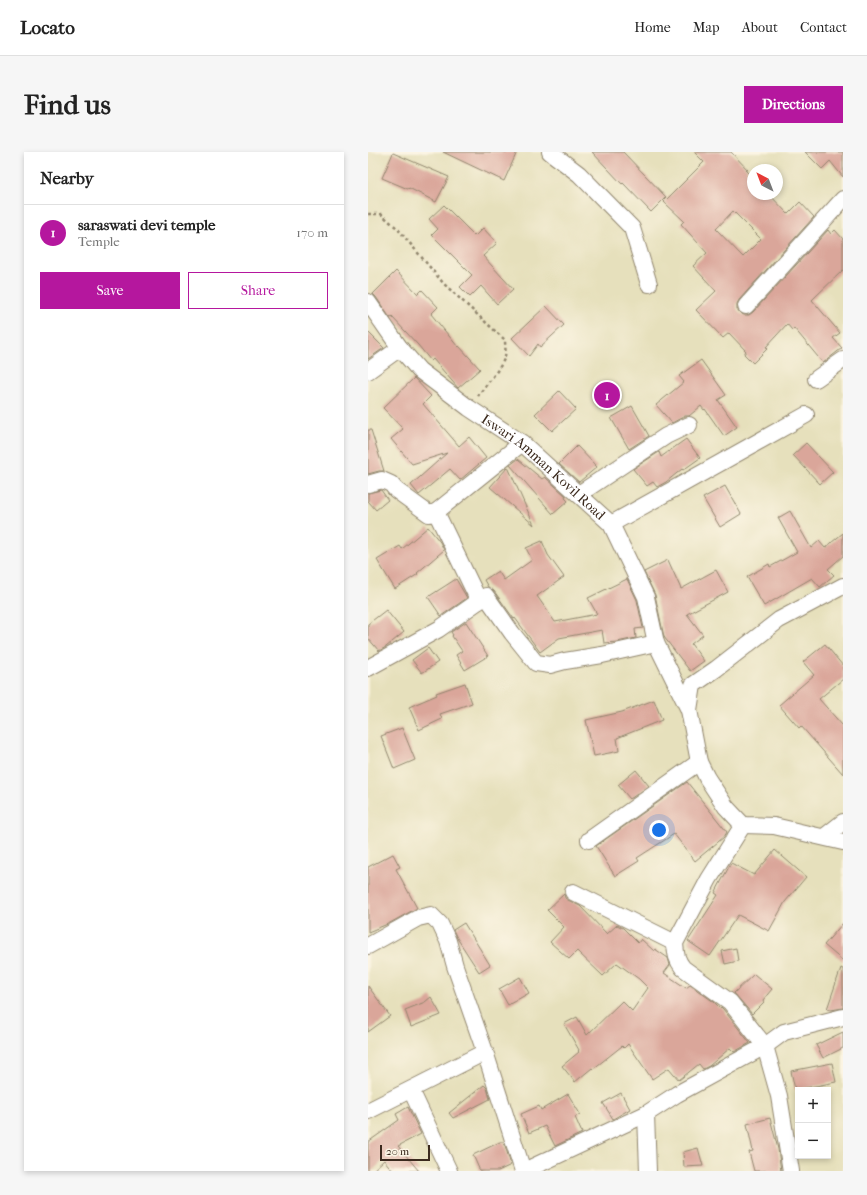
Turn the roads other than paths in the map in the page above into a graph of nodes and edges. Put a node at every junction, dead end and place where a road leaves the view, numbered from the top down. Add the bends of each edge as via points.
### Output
1 (550, 152) edge
2 (843, 199) edge
3 (650, 284) dead end
4 (368, 302) edge
5 (746, 306) dead end
6 (400, 348) junction
7 (843, 360) edge
8 (368, 371) edge
9 (816, 379) dead end
10 (806, 415) dead end
11 (689, 425) dead end
12 (522, 443) junction
13 (368, 484) edge
14 (579, 494) junction
15 (436, 512) junction
16 (611, 524) junction
17 (843, 586) edge
18 (479, 601) junction
19 (656, 643) junction
20 (368, 668) edge
21 (689, 710) junction
22 (699, 762) junction
23 (843, 822) edge
24 (743, 825) junction
25 (824, 837) junction
26 (590, 840) dead end
27 (843, 842) edge
28 (573, 892) dead end
29 (675, 943) junction
30 (368, 946) edge
31 (843, 1017) edge
32 (765, 1046) junction
33 (485, 1052) junction
34 (411, 1090) junction
35 (368, 1111) edge
36 (646, 1114) junction
37 (449, 1171) edge
38 (523, 1171) edge
39 (648, 1171) edge
40 (791, 1171) edge

1 - 3 street via 579,174 632,228
2 - 5 street
4 - 6 street, Iswari Amman Kovil Road
6 - 8 street
6 - 12 street, Iswari Amman Kovil Road via 419,370 469,408
7 - 9 street
10 - 16 street
11 - 14 street via 666,436
12 - 14 street, Iswari Amman Kovil Road
12 - 15 street
13 - 15 street via 382,480 391,484 429,514
14 - 16 street, Iswari Amman Kovil Road
15 - 18 street
16 - 19 street, Iswari Amman Kovil Road via 646,597
17 - 21 street via 779,620 693,685
18 - 19 street via 486,596 536,663 550,665
18 - 20 street via 439,629
19 - 21 street, Iswari Amman Kovil Road
21 - 22 street
22 - 24 street via 726,807
22 - 26 street
23 - 25 street
24 - 25 street via 774,826
24 - 29 street via 709,879
25 - 27 street
28 - 29 street
29 - 32 street via 677,961 683,968 730,1002
30 - 33 street via 418,918 431,915 440,924 448,941
31 - 32 street via 784,1032
32 - 36 street
32 - 40 street via 779,1096
33 - 34 street
33 - 38 street
34 - 35 street
34 - 37 street
36 - 38 street
36 - 39 street

